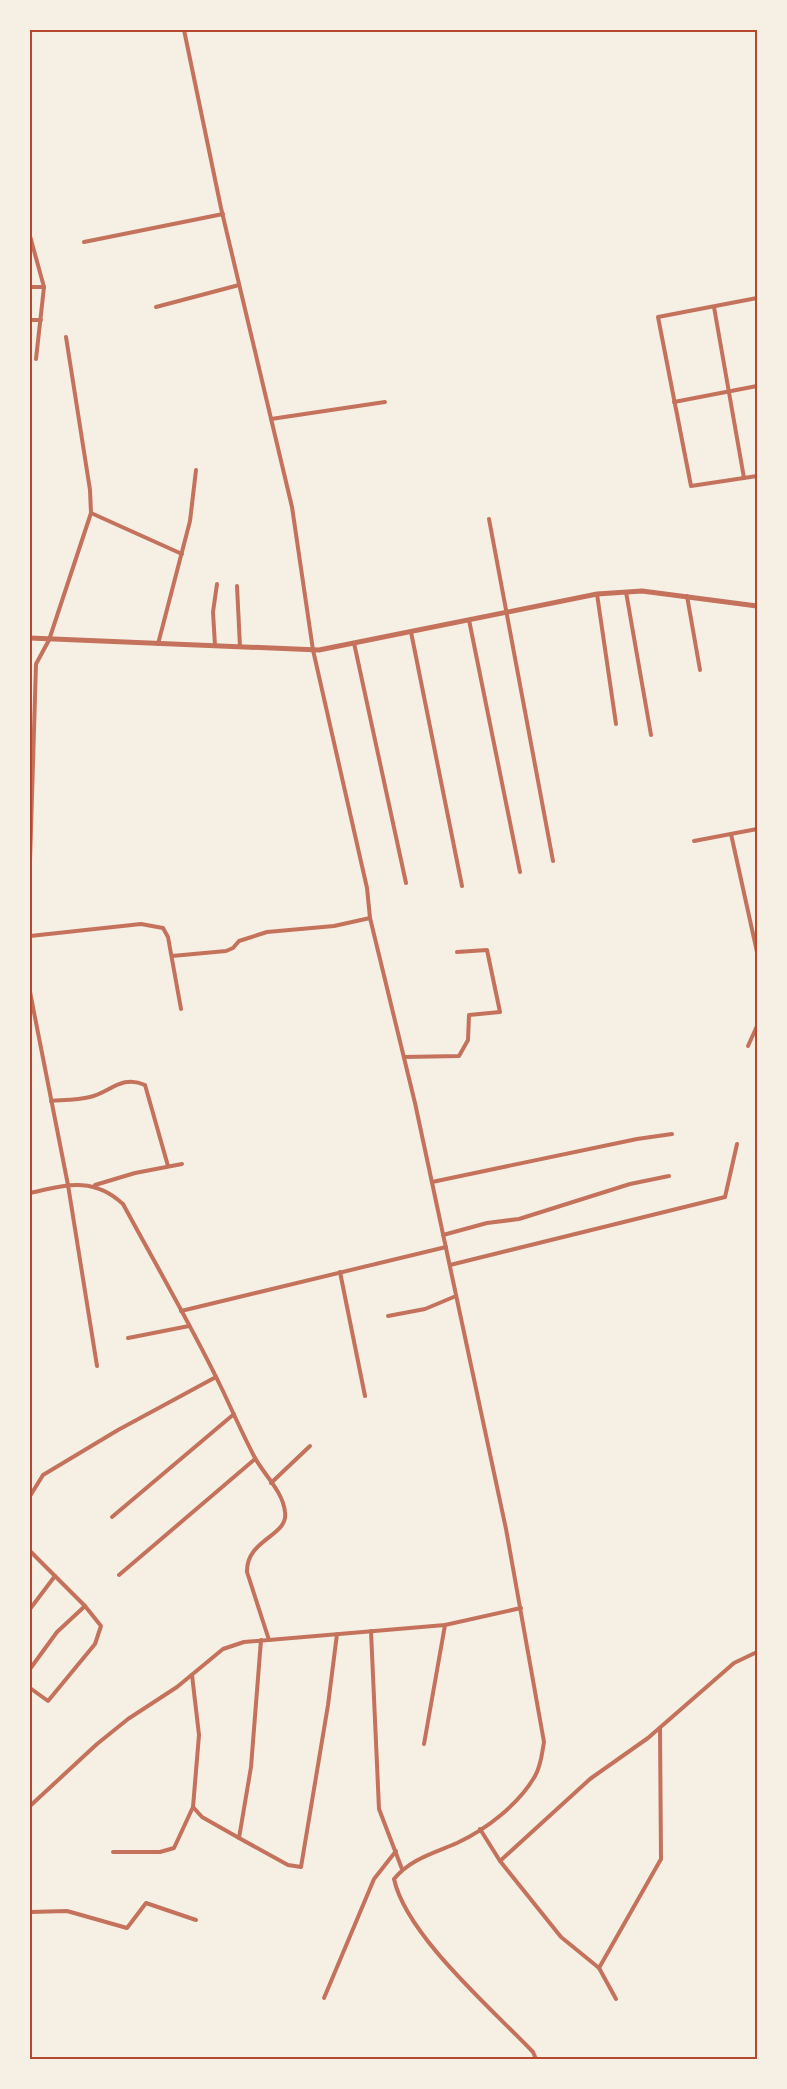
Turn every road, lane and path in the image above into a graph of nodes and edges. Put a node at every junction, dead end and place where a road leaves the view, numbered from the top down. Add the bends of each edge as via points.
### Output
1 (184, 30) edge
2 (223, 214) junction
3 (30, 236) edge
4 (84, 242) dead end
5 (32, 253) edge
6 (239, 285) junction
7 (30, 287) edge
8 (44, 287) junction
9 (757, 298) edge
10 (156, 307) dead end
11 (714, 307) junction
12 (30, 320) edge
13 (41, 320) junction
14 (66, 337) dead end
15 (36, 359) dead end
16 (757, 386) edge
17 (729, 392) junction
18 (385, 402) dead end
19 (674, 402) junction
20 (270, 419) junction
21 (196, 470) dead end
22 (757, 476) edge
23 (744, 478) junction
24 (92, 513) junction
25 (489, 519) dead end
26 (182, 554) junction
27 (217, 584) dead end
28 (237, 586) dead end
29 (626, 592) junction
30 (597, 594) junction
31 (687, 596) junction
32 (757, 606) edge
33 (508, 612) junction
34 (468, 620) junction
35 (412, 632) junction
36 (30, 638) edge
37 (49, 640) junction
38 (354, 643) junction
39 (158, 644) junction
40 (215, 646) junction
41 (240, 647) junction
42 (313, 650) junction
43 (700, 670) dead end
44 (616, 724) dead end
45 (651, 735) dead end
46 (31, 804) edge
47 (757, 829) edge
48 (731, 834) junction
49 (694, 841) dead end
50 (553, 861) dead end
51 (30, 862) edge
52 (520, 872) dead end
53 (406, 882) dead end
54 (462, 886) dead end
55 (370, 918) junction
56 (30, 936) edge
57 (457, 952) dead end
58 (757, 952) edge
59 (172, 956) junction
60 (30, 992) edge
61 (181, 1009) dead end
62 (757, 1026) edge
63 (748, 1046) dead end
64 (404, 1057) junction
65 (51, 1101) junction
66 (672, 1134) dead end
67 (737, 1144) dead end
68 (182, 1164) dead end
69 (168, 1166) junction
70 (669, 1176) dead end
71 (432, 1182) junction
72 (68, 1185) junction
73 (95, 1186) junction
74 (30, 1193) edge
75 (443, 1235) junction
76 (446, 1247) junction
77 (450, 1265) junction
78 (340, 1272) junction
79 (456, 1296) junction
80 (181, 1311) junction
81 (388, 1316) dead end
82 (189, 1326) junction
83 (128, 1338) dead end
84 (98, 1366) dead end
85 (216, 1376) junction
86 (365, 1396) dead end
87 (234, 1414) junction
88 (310, 1446) dead end
89 (255, 1458) junction
90 (271, 1483) junction
91 (30, 1496) edge
92 (112, 1518) dead end
93 (30, 1551) edge
94 (118, 1575) dead end
95 (55, 1576) junction
96 (85, 1606) junction
97 (521, 1608) junction
98 (30, 1609) edge
99 (445, 1625) junction
100 (371, 1631) junction
101 (337, 1634) junction
102 (260, 1640) junction
103 (269, 1640) junction
104 (757, 1652) edge
105 (30, 1669) edge
106 (192, 1675) junction
107 (30, 1688) edge
108 (660, 1728) junction
109 (424, 1744) dead end
110 (30, 1806) edge
111 (193, 1807) junction
112 (480, 1829) junction
113 (239, 1838) junction
114 (396, 1851) junction
115 (112, 1852) dead end
116 (500, 1861) junction
117 (402, 1868) junction
118 (30, 1912) edge
119 (196, 1920) dead end
120 (599, 1968) junction
121 (324, 1998) dead end
122 (616, 1999) dead end
123 (536, 2059) edge

1 - 2 street
2 - 4 street
2 - 6 street
3 - 5 street
5 - 8 street
6 - 10 street
6 - 20 street
7 - 8 street
8 - 13 street
9 - 11 street
11 - 17 street
11 - 19 street via 658,318
12 - 13 street
13 - 15 street
14 - 24 street
16 - 17 street
17 - 19 street
17 - 23 street
18 - 20 street
19 - 23 street via 691,486
20 - 42 street via 292,507
21 - 26 street
22 - 23 street
24 - 26 street
24 - 37 street
25 - 33 street
26 - 39 street
27 - 40 street via 213,612
28 - 41 street
29 - 30 street
29 - 31 street
29 - 45 street
30 - 33 street
30 - 44 street
31 - 32 street
31 - 43 street
33 - 34 street
33 - 50 street
34 - 35 street
34 - 52 street
35 - 38 street
35 - 54 street
36 - 37 street
37 - 39 street
37 - 46 street via 36,664
38 - 42 street
38 - 53 street
39 - 40 street
40 - 41 street
41 - 42 street
42 - 55 street via 367,888
46 - 51 street
47 - 48 street
48 - 49 street
48 - 58 street
55 - 59 street via 334,926 267,932 239,940 226,951
55 - 64 street
56 - 59 street via 152,925 163,928
57 - 64 street via 487,950 500,1012 469,1015 468,1040 459,1056
59 - 61 street
60 - 65 street
62 - 63 street
64 - 71 street
65 - 69 street via 92,1097 128,1082 145,1085
65 - 72 street
66 - 71 street
67 - 77 street via 725,1197
68 - 69 street
69 - 73 street
70 - 75 street via 630,1184 519,1219 487,1223
71 - 75 street
72 - 73 street
72 - 74 street
72 - 84 street
73 - 80 street via 111,1192 123,1204
75 - 76 street
76 - 77 street
76 - 78 street
77 - 79 street
78 - 80 street
78 - 86 street
79 - 81 street via 425,1309
79 - 97 street
80 - 82 street
82 - 83 street
82 - 85 street
85 - 87 street
85 - 91 street via 43,1474
87 - 89 street
87 - 92 street
88 - 90 street
89 - 90 street
89 - 94 street
90 - 103 street via 286,1512 285,1520 252,1551 247,1561 247,1572
93 - 95 street
95 - 96 street
95 - 98 street
96 - 105 street via 57,1632
96 - 107 street via 101,1626 95,1644 48,1701
97 - 99 street
97 - 112 street via 544,1742 541,1761 536,1775 520,1796
99 - 100 street
99 - 109 street
100 - 101 street
100 - 114 street via 379,1809
101 - 103 street
101 - 113 street via 301,1866 288,1865
102 - 103 street
102 - 106 street via 223,1649
102 - 113 street via 251,1767
104 - 108 street via 734,1664
106 - 110 street via 97,1744
106 - 111 street via 199,1735
108 - 116 street via 590,1779
108 - 120 street via 661,1859
111 - 113 street via 202,1818
111 - 115 street via 174,1848 160,1852
112 - 116 street
112 - 117 street
114 - 117 street
114 - 121 street via 374,1879
116 - 120 street via 561,1937
117 - 123 street via 394,1879 397,1895 409,1917
118 - 119 street via 67,1910 127,1928 146,1903
120 - 122 street

